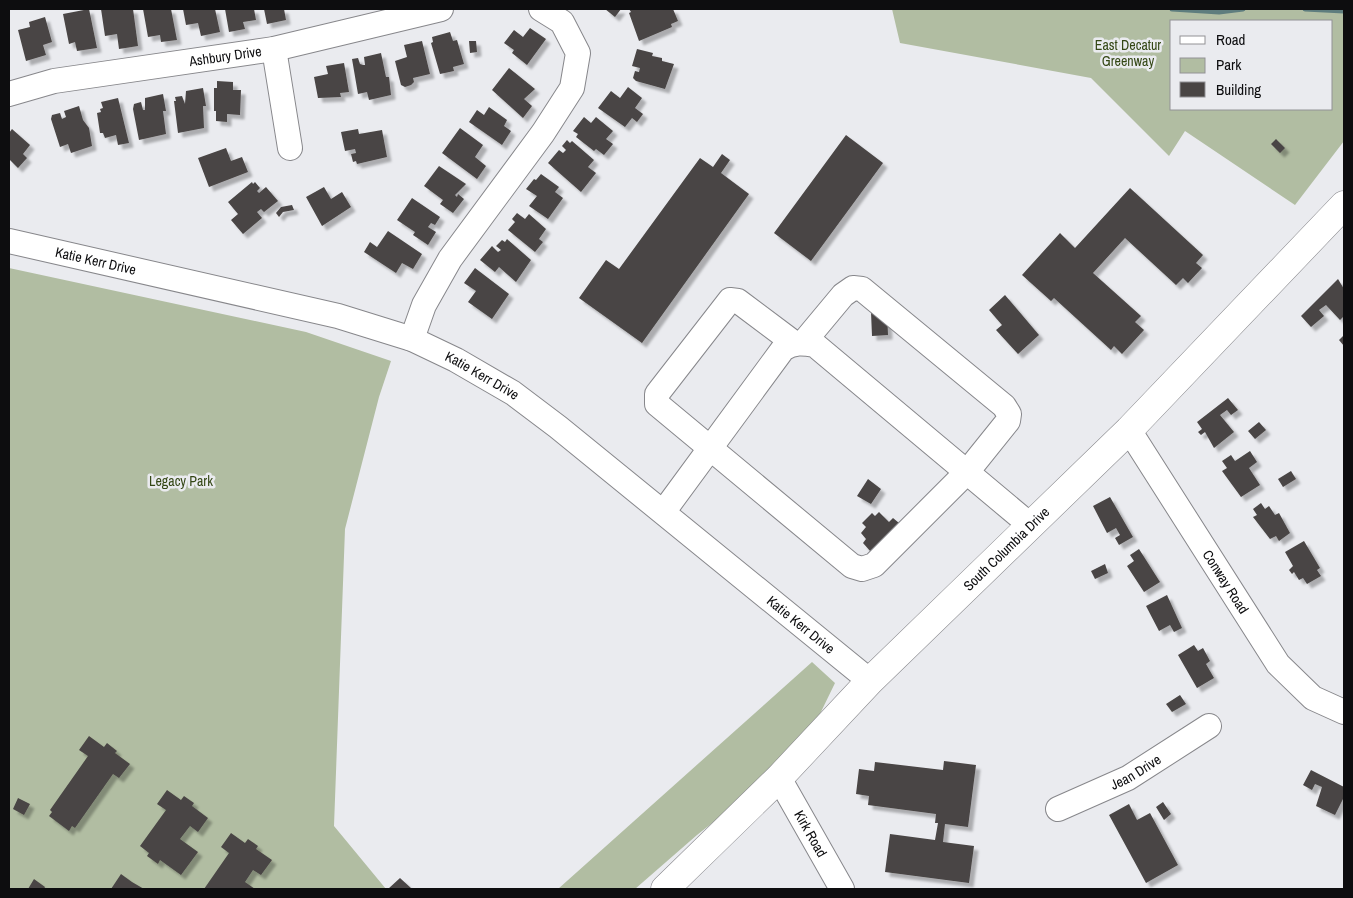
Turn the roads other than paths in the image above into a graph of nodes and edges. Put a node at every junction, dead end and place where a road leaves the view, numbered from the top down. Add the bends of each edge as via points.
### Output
1 (441, 9) edge
2 (541, 9) edge
3 (274, 49) junction
4 (9, 94) edge
5 (290, 148) dead end
6 (1344, 205) edge
7 (9, 242) edge
8 (412, 340) junction
9 (799, 343) junction
10 (1128, 430) junction
11 (709, 448) junction
12 (967, 472) junction
13 (664, 511) junction
14 (1030, 525) junction
15 (870, 681) junction
16 (1344, 712) edge
17 (1209, 726) dead end
18 (779, 778) junction
19 (1058, 809) dead end
20 (665, 889) edge
21 (842, 889) edge

1 - 3 street, Ashbury Drive
2 - 8 street via 562,22 578,53 572,88 450,259 424,305
3 - 4 street, Ashbury Drive via 54,81
3 - 5 street
6 - 10 main road, South Columbia Drive
7 - 8 street, Katie Kerr Drive via 338,316
8 - 13 street, Katie Kerr Drive via 456,360 513,393
9 - 11 street via 783,350
9 - 11 street via 738,301 730,300 724,304 657,394 657,404
9 - 12 street via 815,345
9 - 12 street via 843,295 853,288 862,289 1004,406 1009,414 1008,421
10 - 14 main road, South Columbia Drive
10 - 16 street, Conway Road via 1278,664 1313,698
11 - 12 street via 852,566 862,569 874,565
11 - 13 street
12 - 14 street
13 - 15 street, Katie Kerr Drive
14 - 15 main road, South Columbia Drive
15 - 18 main road, South Columbia Drive
17 - 19 street, Jean Drive via 1128,778
18 - 20 main road, South Columbia Drive
18 - 21 street, Kirk Road

